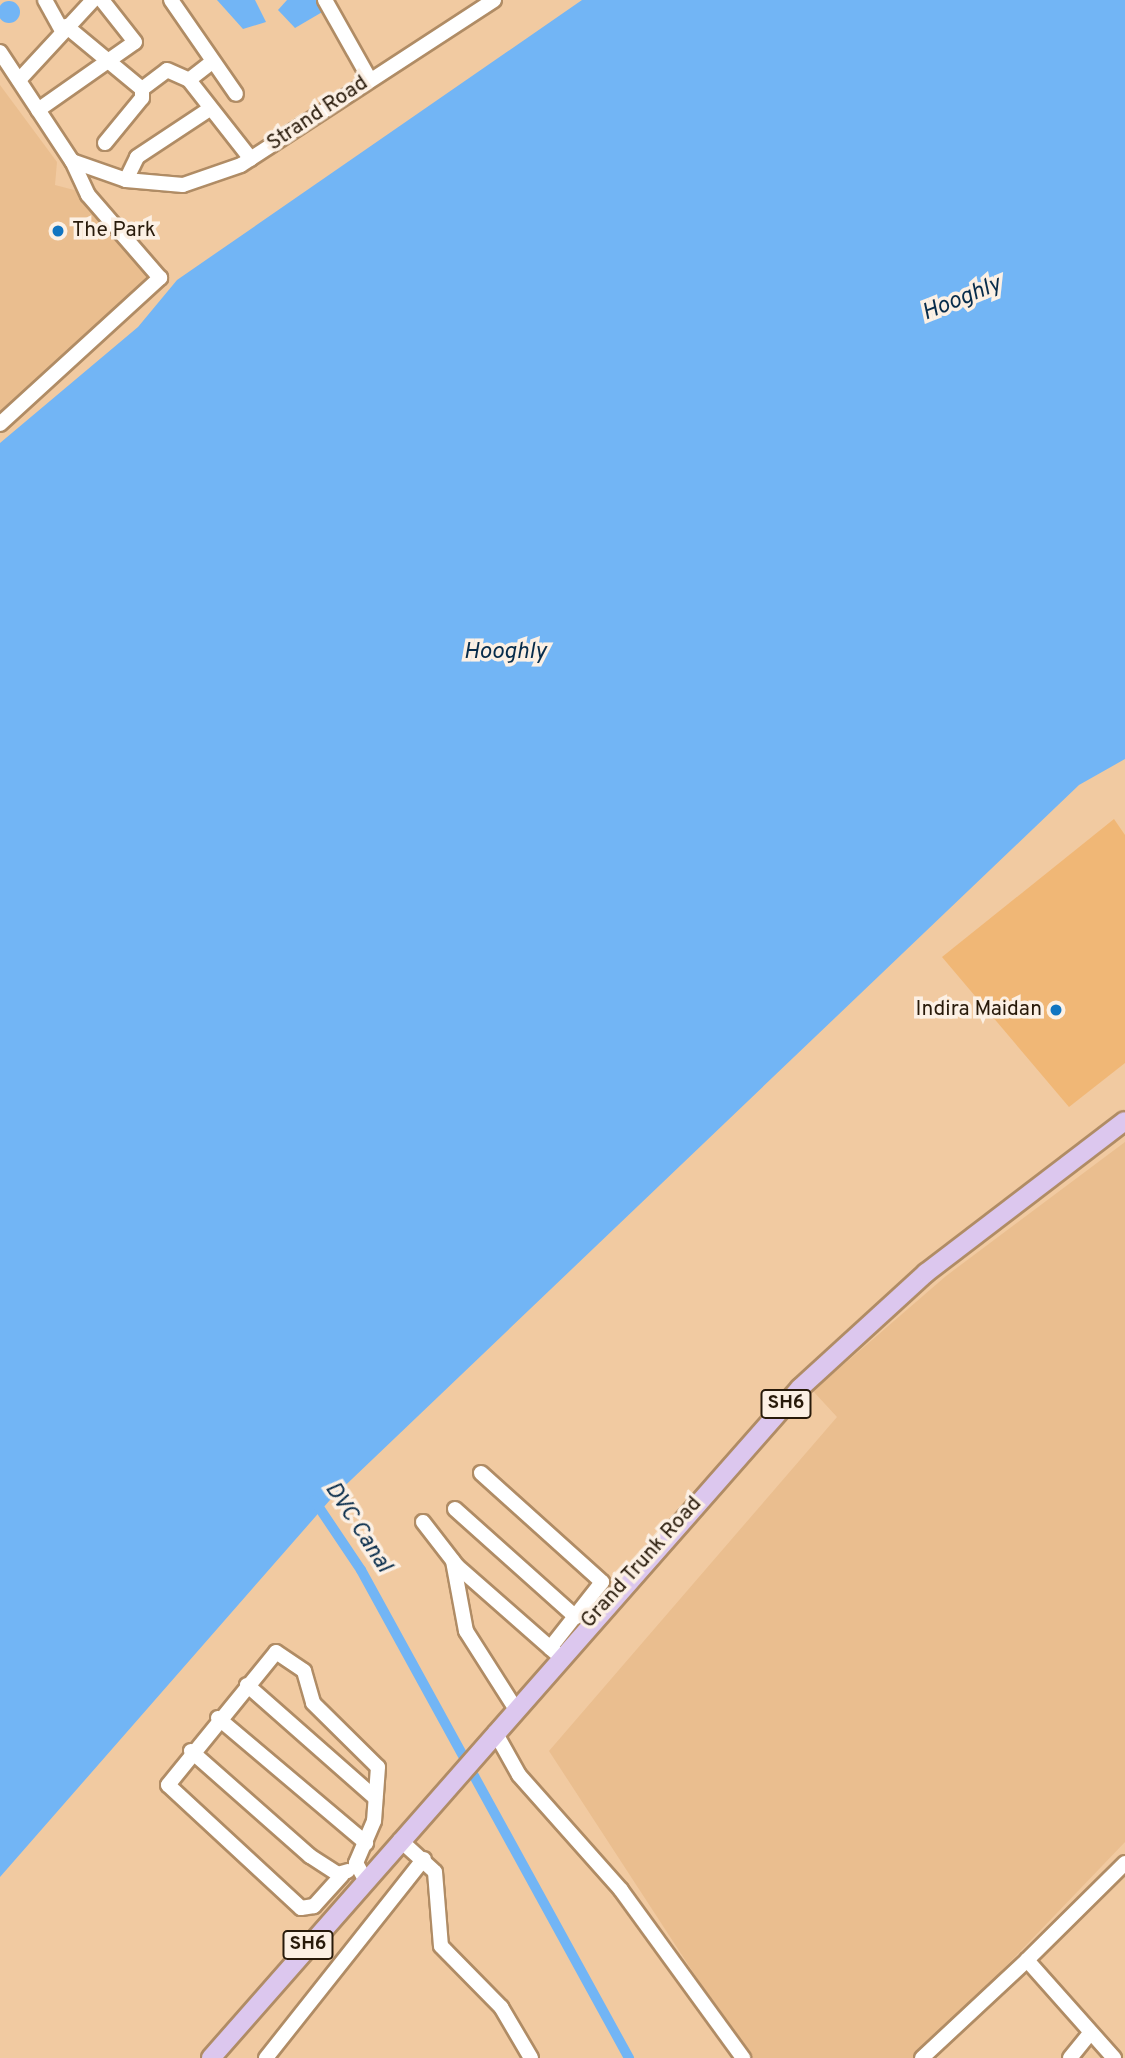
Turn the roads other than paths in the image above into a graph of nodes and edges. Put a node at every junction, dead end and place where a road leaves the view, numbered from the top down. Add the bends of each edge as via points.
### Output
1 (45, 0) edge
2 (95, 0) edge
3 (171, 0) edge
4 (325, 0) edge
5 (494, 0) edge
6 (64, 27) junction
7 (0, 51) edge
8 (212, 62) junction
9 (106, 65) junction
10 (19, 80) junction
11 (189, 80) junction
12 (370, 80) junction
13 (142, 89) junction
14 (236, 94) dead end
15 (37, 110) junction
16 (208, 110) junction
17 (105, 142) dead end
18 (251, 159) junction
19 (72, 161) junction
20 (127, 180) junction
21 (0, 424) edge
22 (1125, 1121) edge
23 (481, 1473) dead end
24 (455, 1509) dead end
25 (423, 1522) dead end
26 (453, 1561) junction
27 (576, 1616) junction
28 (554, 1652) junction
29 (247, 1685) junction
30 (515, 1708) junction
31 (218, 1718) junction
32 (494, 1734) junction
33 (191, 1751) junction
34 (375, 1798) junction
35 (403, 1836) junction
36 (366, 1843) junction
37 (425, 1859) junction
38 (356, 1863) junction
39 (1125, 1863) edge
40 (342, 1875) junction
41 (365, 1879) junction
42 (1027, 1960) junction
43 (1090, 2033) junction
44 (211, 2058) edge
45 (266, 2058) edge
46 (531, 2058) edge
47 (743, 2058) edge
48 (922, 2058) edge
49 (1070, 2058) edge
50 (1114, 2058) edge

1 - 6 street
2 - 6 street
2 - 9 street via 135,42
3 - 8 street
4 - 12 street
5 - 12 street, Strand Road
6 - 9 street
6 - 10 street
7 - 10 street
8 - 11 street
8 - 14 street
9 - 13 street
9 - 15 street
10 - 15 street
11 - 13 street via 167,70
11 - 16 street
12 - 18 street, Strand Road
13 - 17 street via 142,98
15 - 19 street
16 - 18 street
16 - 20 street via 136,156
18 - 20 street, Strand Road via 200,183
19 - 20 street, Strand Road
19 - 21 street via 88,195 160,278
22 - 28 main road, Grand Trunk Road / SH6 via 926,1273 800,1388
23 - 27 street via 600,1577 599,1590
24 - 27 street
25 - 26 street
26 - 28 street
26 - 30 street via 466,1631
27 - 28 street
28 - 30 main road, Grand Trunk Road / SH6
29 - 31 street
29 - 34 street
29 - 34 street via 276,1652 293,1659 310,1681 313,1703 373,1759 379,1773
30 - 32 main road, Grand Trunk Road / SH6
31 - 33 street
31 - 36 street
32 - 35 main road, Grand Trunk Road / SH6
32 - 47 street via 519,1775 638,1911
33 - 40 street via 310,1856
33 - 40 street via 169,1780 172,1791 301,1908 314,1906
34 - 36 street
35 - 37 street
35 - 41 main road, Grand Trunk Road / SH6
36 - 38 street
37 - 45 street
37 - 46 street via 438,1886 441,1946 501,2007
38 - 40 street
38 - 41 street
39 - 42 street
41 - 44 main road, Grand Trunk Road / SH6
42 - 43 street
42 - 48 street via 1020,1960
43 - 49 street
43 - 50 street

